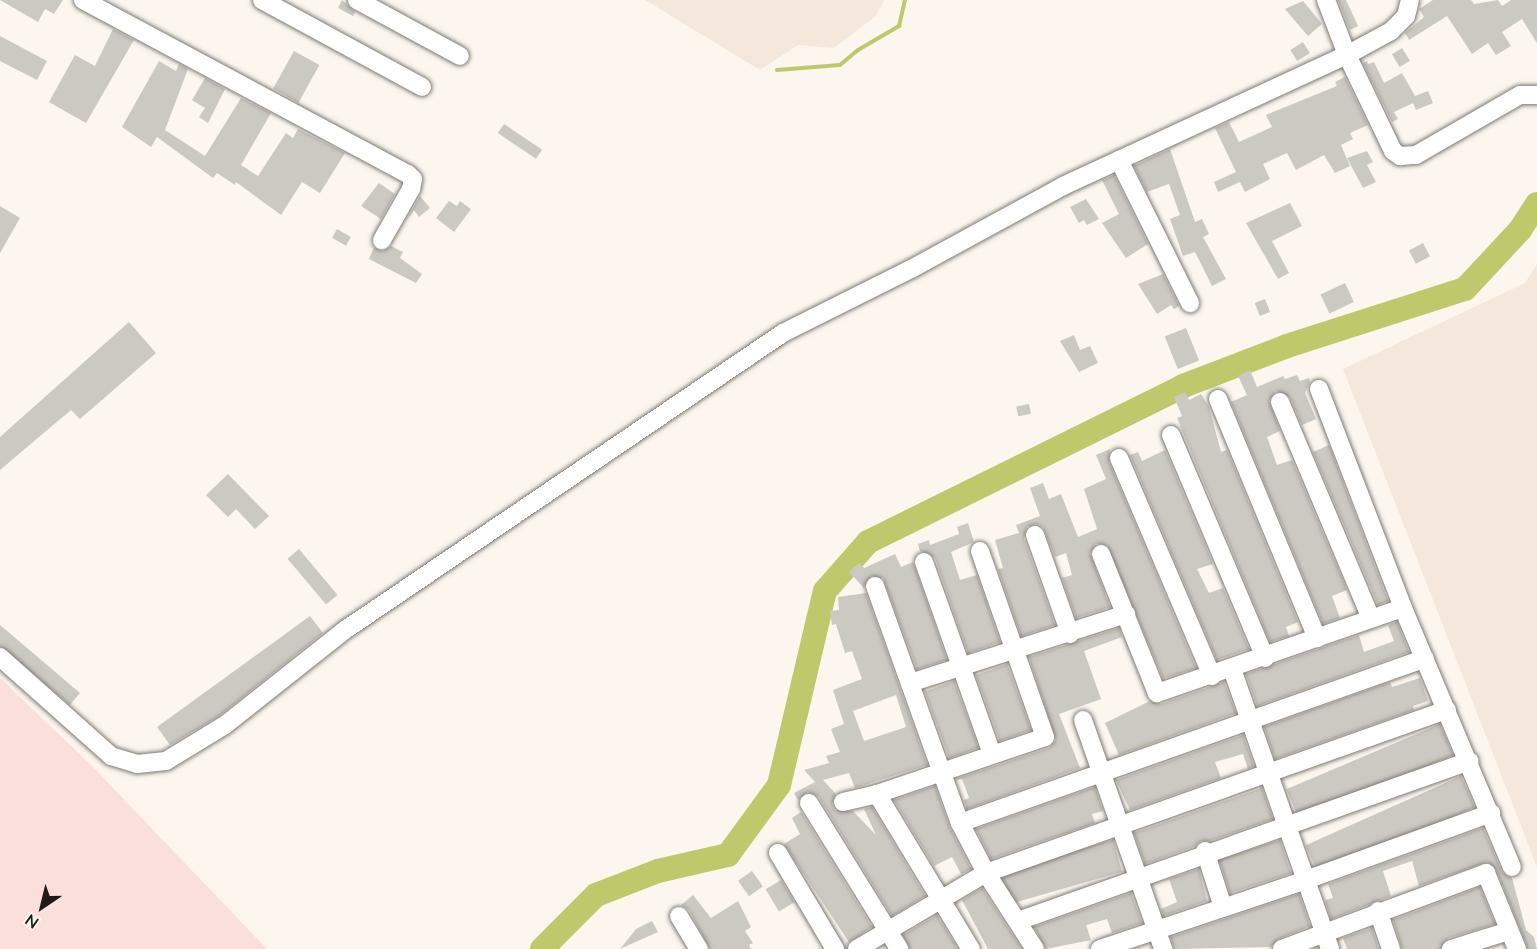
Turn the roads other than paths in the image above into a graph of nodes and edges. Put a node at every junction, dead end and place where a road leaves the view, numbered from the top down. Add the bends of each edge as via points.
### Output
1 (83, 0) edge
2 (262, 0) edge
3 (357, 0) edge
4 (1326, 0) edge
5 (1410, 0) edge
6 (1347, 55) junction
7 (460, 56) dead end
8 (422, 87) dead end
9 (1537, 95) edge
10 (1119, 160) junction
11 (382, 240) dead end
12 (1190, 303) dead end
13 (1318, 389) dead end
14 (1218, 399) dead end
15 (1280, 402) dead end
16 (1171, 435) dead end
17 (1119, 458) dead end
18 (1035, 535) dead end
19 (980, 551) dead end
20 (1101, 554) dead end
21 (924, 562) dead end
22 (875, 586) dead end
23 (1403, 608) junction
24 (1126, 614) junction
25 (1371, 618) junction
26 (1070, 634) junction
27 (1317, 638) junction
28 (1018, 651) junction
29 (0, 657) edge
30 (1265, 658) junction
31 (1425, 658) junction
32 (961, 666) junction
33 (1232, 669) junction
34 (1212, 676) junction
35 (910, 683) junction
36 (1447, 710) junction
37 (1083, 720) dead end
38 (1251, 721) junction
39 (992, 754) junction
40 (1470, 760) junction
41 (940, 772) junction
42 (1102, 775) junction
43 (1268, 775) junction
44 (877, 794) junction
45 (843, 802) dead end
46 (809, 803) dead end
47 (1491, 813) junction
48 (960, 823) junction
49 (1119, 826) junction
50 (1286, 827) junction
51 (1205, 851) junction
52 (778, 853) dead end
53 (1512, 867) dead end
54 (986, 873) junction
55 (1136, 879) junction
56 (1306, 880) junction
57 (944, 899) junction
58 (1223, 907) junction
59 (1378, 911) junction
60 (679, 916) dead end
61 (1018, 921) junction
62 (1156, 930) junction
63 (888, 931) junction
64 (1509, 931) junction
65 (1328, 940) edge
66 (699, 949) edge
67 (835, 949) edge
68 (857, 949) edge
69 (899, 949) edge
70 (971, 949) edge
71 (1035, 949) edge
72 (1100, 949) edge
73 (1163, 949) edge
74 (1282, 949) edge
75 (1391, 949) edge
76 (1451, 949) edge
77 (1517, 949) edge

1 - 11 street via 408,174 413,179 411,189
2 - 8 street
3 - 7 street
4 - 6 street
5 - 6 street via 1406,16 1391,31
6 - 9 street via 1393,151 1400,156 1416,155 1520,95
6 - 10 street
10 - 12 street
10 - 29 street via 783,333 345,630 225,725 166,761 137,764 111,756
13 - 23 street
14 - 27 street
15 - 25 street
16 - 30 street
17 - 34 street
18 - 26 street
19 - 28 street
20 - 24 street
21 - 32 street
22 - 35 street
23 - 25 street
23 - 31 street
24 - 26 street
24 - 34 street via 1157,693
25 - 27 street
26 - 28 street
27 - 30 street
28 - 32 street
28 - 39 street via 1045,737
30 - 33 street
31 - 36 street
31 - 38 street
32 - 35 street
32 - 39 street
33 - 34 street
33 - 38 street
35 - 41 street
36 - 40 street
36 - 43 street
37 - 42 street
38 - 42 street
38 - 43 street
39 - 41 street
40 - 47 street
40 - 50 street
41 - 44 street
41 - 48 street
42 - 48 street
42 - 49 street
43 - 49 street
43 - 50 street
44 - 45 street
44 - 57 street
46 - 63 street
47 - 53 street
47 - 56 street
48 - 54 street
49 - 54 street
49 - 55 street
50 - 51 street
50 - 56 street
51 - 55 street
51 - 58 street
52 - 67 street
54 - 57 street
54 - 61 street
55 - 61 street
55 - 62 street
56 - 58 street
56 - 65 street
57 - 63 street
57 - 70 street
58 - 62 street
59 - 64 street via 1486,873
59 - 65 street
59 - 75 street
60 - 66 street
61 - 71 street
62 - 72 street
62 - 73 street
63 - 68 street
63 - 69 street
64 - 76 street
64 - 77 street
65 - 74 street

